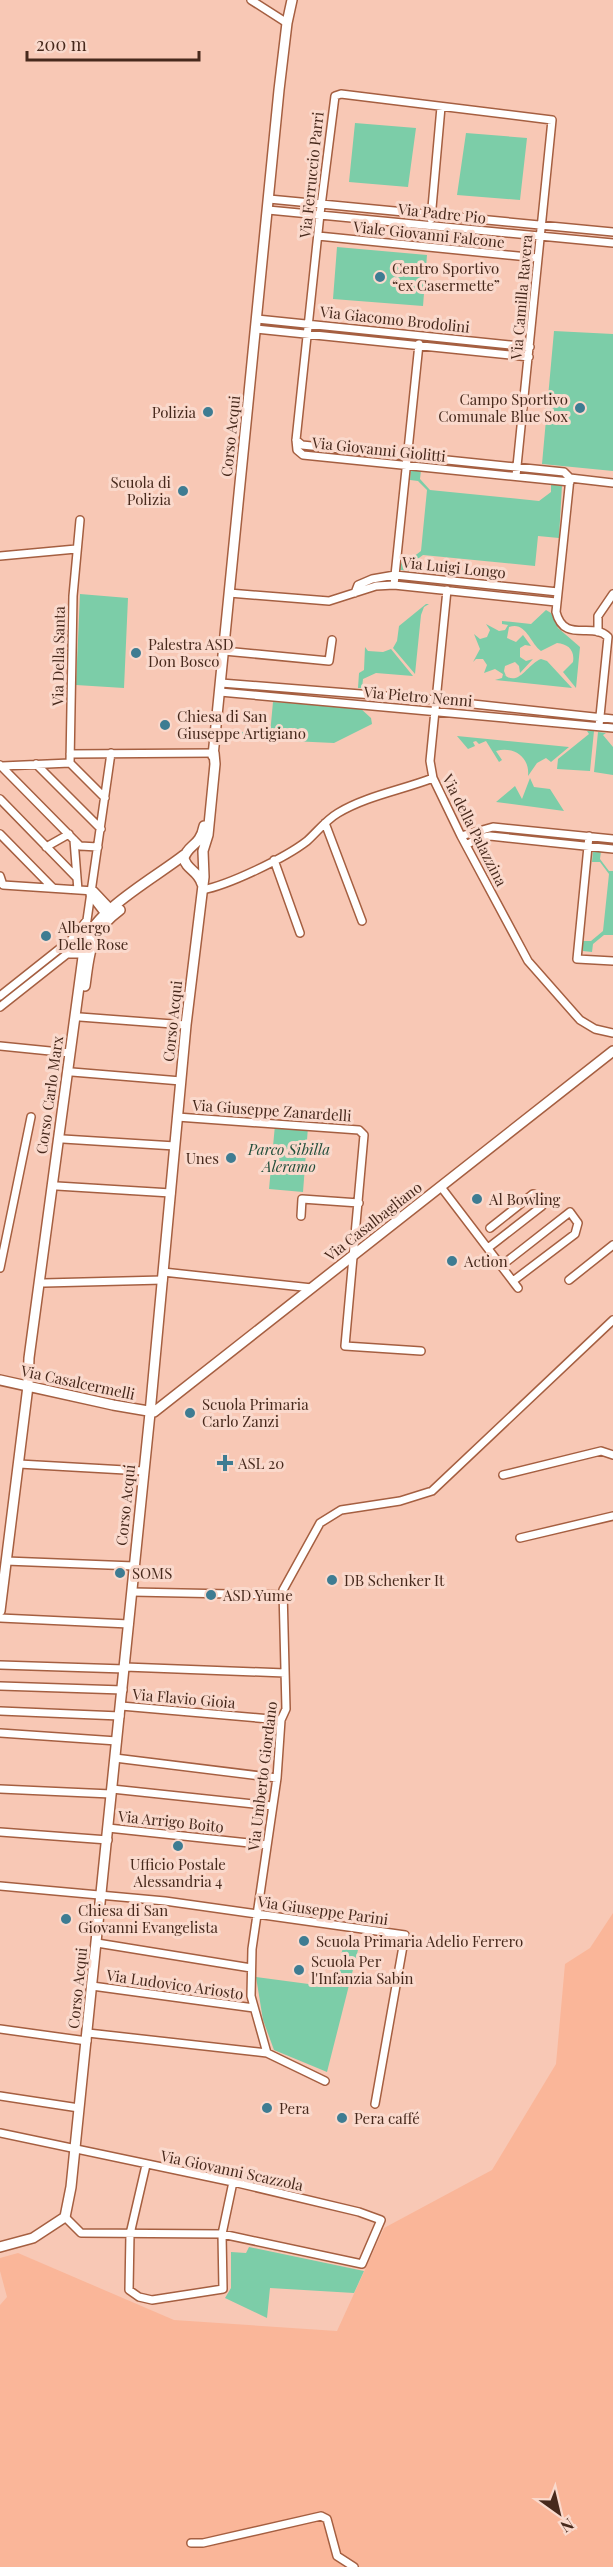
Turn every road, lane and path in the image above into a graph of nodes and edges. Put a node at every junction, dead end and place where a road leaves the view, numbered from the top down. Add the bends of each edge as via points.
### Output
1 (251, 0) edge
2 (292, 0) edge
3 (287, 23) junction
4 (441, 107) junction
5 (552, 120) joint
6 (269, 199) junction
7 (321, 205) junction
8 (268, 210) junction
9 (320, 214) junction
10 (431, 216) junction
11 (430, 225) junction
12 (541, 226) junction
13 (613, 232) edge
14 (318, 236) junction
15 (540, 236) junction
16 (613, 243) edge
17 (538, 258) junction
18 (257, 324) junction
19 (310, 324) junction
20 (309, 334) junction
21 (419, 344) junction
22 (530, 347) junction
23 (529, 357) junction
24 (296, 440) junction
25 (407, 455) junction
26 (406, 465) junction
27 (517, 466) junction
28 (516, 476) junction
29 (570, 479) junction
30 (613, 483) edge
31 (80, 520) dead end
32 (76, 549) junction
33 (0, 556) edge
34 (395, 575) junction
35 (394, 585) junction
36 (447, 590) junction
37 (558, 592) junction
38 (229, 593) junction
39 (355, 593) junction
40 (613, 594) edge
41 (556, 602) junction
42 (598, 632) junction
43 (332, 640) dead end
44 (224, 651) junction
45 (221, 688) junction
46 (436, 700) junction
47 (435, 710) junction
48 (600, 717) junction
49 (613, 719) edge
50 (599, 726) junction
51 (613, 728) edge
52 (111, 753) junction
53 (214, 753) junction
54 (69, 754) junction
55 (70, 763) junction
56 (36, 764) junction
57 (1, 765) edge
58 (433, 778) junction
59 (105, 798) junction
60 (0, 800) edge
61 (325, 823) junction
62 (101, 829) junction
63 (0, 834) edge
64 (461, 836) junction
65 (589, 836) junction
66 (71, 837) junction
67 (613, 839) edge
68 (466, 845) junction
69 (588, 846) junction
70 (46, 847) junction
71 (98, 847) junction
72 (613, 849) edge
73 (188, 859) junction
74 (203, 860) junction
75 (274, 860) junction
76 (0, 876) edge
77 (77, 878) junction
78 (2, 885) edge
79 (53, 888) junction
80 (78, 890) junction
81 (202, 890) junction
82 (91, 892) junction
83 (108, 913) junction
84 (362, 921) dead end
85 (300, 933) dead end
86 (67, 945) junction
87 (85, 949) junction
88 (613, 962) edge
89 (0, 996) edge
90 (0, 1007) edge
91 (80, 1017) junction
92 (186, 1025) junction
93 (613, 1033) edge
94 (0, 1046) edge
95 (70, 1053) junction
96 (612, 1053) edge
97 (72, 1072) junction
98 (181, 1081) junction
99 (31, 1117) dead end
100 (177, 1118) junction
101 (63, 1139) junction
102 (175, 1146) junction
103 (57, 1186) junction
104 (441, 1187) junction
105 (171, 1193) junction
106 (359, 1203) junction
107 (301, 1216) dead end
108 (490, 1228) dead end
109 (613, 1245) edge
110 (488, 1248) junction
111 (354, 1256) junction
112 (501, 1266) junction
113 (0, 1268) edge
114 (163, 1276) junction
115 (569, 1280) dead end
116 (44, 1283) junction
117 (312, 1288) junction
118 (613, 1320) edge
119 (421, 1351) dead end
120 (0, 1380) edge
121 (28, 1386) junction
122 (150, 1413) junction
123 (613, 1455) edge
124 (19, 1464) junction
125 (143, 1471) junction
126 (503, 1475) dead end
127 (613, 1516) edge
128 (520, 1538) dead end
129 (6, 1561) junction
130 (134, 1566) junction
131 (132, 1592) junction
132 (284, 1595) junction
133 (0, 1611) edge
134 (0, 1618) edge
135 (129, 1624) junction
136 (0, 1665) edge
137 (125, 1668) junction
138 (285, 1673) junction
139 (0, 1686) edge
140 (123, 1690) junction
141 (0, 1711) edge
142 (120, 1711) junction
143 (281, 1720) junction
144 (0, 1733) edge
145 (117, 1741) junction
146 (115, 1758) junction
147 (276, 1778) junction
148 (0, 1789) edge
149 (111, 1792) junction
150 (272, 1806) junction
151 (108, 1828) junction
152 (0, 1832) edge
153 (108, 1840) junction
154 (267, 1845) junction
155 (0, 1886) edge
156 (102, 1893) junction
157 (256, 1914) junction
158 (97, 1943) junction
159 (251, 1968) junction
160 (92, 1986) junction
161 (254, 2008) junction
162 (0, 2029) edge
163 (87, 2037) junction
164 (267, 2052) junction
165 (325, 2081) dead end
166 (0, 2096) edge
167 (375, 2104) dead end
168 (79, 2108) junction
169 (0, 2133) edge
170 (75, 2149) junction
171 (146, 2165) junction
172 (233, 2182) junction
173 (65, 2217) junction
174 (130, 2234) junction
175 (222, 2234) junction
176 (0, 2247) edge
177 (191, 2543) dead end
178 (354, 2567) edge

1 - 3 street
2 - 3 street, Corso Acqui
3 - 6 street, Corso Acqui
4 - 5 street, Via Ferruccio Parri
4 - 7 street, Via Ferruccio Parri via 335,96
4 - 10 street
5 - 12 street, Via Camilla Ravera
6 - 7 street, Via Padre Pio
6 - 8 street, Corso Acqui
7 - 9 street, Via Ferruccio Parri
7 - 10 street, Via Padre Pio
8 - 9 street, Via Padre Pio
8 - 18 street, Corso Acqui
9 - 11 street, Via Padre Pio
9 - 14 street, Via Ferruccio Parri
10 - 11 street
10 - 12 street, Via Padre Pio
11 - 15 street, Via Padre Pio
12 - 13 street, Via Padre Pio
12 - 15 street, Via Camilla Ravera
14 - 17 street, Viale Giovanni Falcone
14 - 19 street, Via Ferruccio Parri
15 - 16 street, Via Padre Pio
15 - 17 street, Via Camilla Ravera
17 - 22 street, Via Camilla Ravera
18 - 19 street, Via Giacomo Brodolini
18 - 20 street, Via Giacomo Brodolini
18 - 38 street, Corso Acqui
19 - 20 street, Via Ferruccio Parri
19 - 22 street, Via Giacomo Brodolini
20 - 21 street, Via Giacomo Brodolini
20 - 24 street, Via Ferruccio Parri
21 - 23 street, Via Giacomo Brodolini
21 - 25 street
22 - 23 street, Via Camilla Ravera
23 - 27 street, Via Camilla Ravera
24 - 25 street, Via Giovanni Giolitti via 302,445
24 - 26 street, Via Giovanni Giolitti via 303,455
25 - 26 street
25 - 27 street, Via Giovanni Giolitti
26 - 28 street, Via Giovanni Giolitti
26 - 34 street
27 - 28 street, Via Camilla Ravera
27 - 29 street, Via Giovanni Giolitti via 564,472
28 - 29 street, Via Giovanni Giolitti
29 - 30 street, Via Giovanni Giolitti
29 - 37 street
31 - 32 street, Via Della Santa
32 - 33 street
32 - 54 street, Via Della Santa
34 - 35 street
34 - 37 street, Via Luigi Longo
34 - 39 street, Via Luigi Longo via 363,582
35 - 36 street, Via Luigi Longo
35 - 39 street, Via Luigi Longo
36 - 41 street, Via Luigi Longo
36 - 46 street, Via della Palazzina
37 - 41 street
38 - 39 street, Via Luigi Longo via 325,601
38 - 44 street, Corso Acqui
40 - 42 street via 598,616
41 - 42 street via 557,616 566,627
42 - 48 street via 606,634 609,641
43 - 44 street via 329,661
44 - 45 street, Corso Acqui
45 - 46 street, Via Pietro Nenni
45 - 47 street, Via Pietro Nenni
45 - 53 street, Corso Acqui
46 - 47 street, Via della Palazzina
46 - 48 street, Via Pietro Nenni
47 - 50 street, Via Pietro Nenni
47 - 58 street, Via della Palazzina via 429,760
48 - 49 street, Via Pietro Nenni
48 - 50 street
50 - 51 street, Via Pietro Nenni
52 - 53 street
52 - 54 street
52 - 59 street
53 - 73 street, Corso Acqui via 202,835
53 - 74 street, Corso Acqui
54 - 55 street, Via Della Santa
55 - 56 street
55 - 59 street
56 - 57 street
56 - 62 street
57 - 66 street
58 - 61 street via 357,804
58 - 64 street, Via della Palazzina
59 - 62 street
60 - 70 street
61 - 75 street via 302,844
61 - 84 street
62 - 71 street
63 - 79 street
64 - 65 street via 493,827
64 - 68 street, Via della Palazzina
65 - 67 street
65 - 69 street
66 - 70 street
66 - 71 street via 80,846
66 - 77 street
68 - 69 street via 490,836
68 - 93 street, Via della Palazzina via 528,961 580,1020
69 - 72 street
69 - 88 street via 577,959
70 - 77 street
71 - 82 street
73 - 74 street, Corso Carlo Marx via 198,868
73 - 74 street via 199,850
73 - 81 street
73 - 83 street, Corso Carlo Marx
74 - 81 street, Corso Acqui
75 - 81 street
75 - 85 street
76 - 78 street
77 - 80 street
78 - 79 street
79 - 80 street
80 - 82 street
81 - 92 street, Corso Acqui
82 - 83 street
82 - 86 street via 86,923
83 - 87 street, Corso Carlo Marx via 90,929
86 - 87 street
86 - 89 street
87 - 90 street via 67,954
87 - 91 street, Corso Carlo Marx
87 - 95 street, Corso Carlo Marx
91 - 92 street
91 - 97 street, Corso Carlo Marx
92 - 98 street, Corso Acqui
94 - 95 street
95 - 121 street, Corso Carlo Marx
96 - 104 street, Via Casalbagliano
97 - 98 street
97 - 101 street, Corso Carlo Marx
98 - 100 street, Corso Acqui
99 - 113 street
100 - 102 street, Corso Acqui
100 - 106 street, Via Giuseppe Zanardelli via 359,1130 364,1134
101 - 102 street
101 - 103 street, Corso Carlo Marx
102 - 105 street, Corso Acqui
103 - 105 street
103 - 116 street, Corso Carlo Marx
104 - 110 street
104 - 111 street, Via Casalbagliano
105 - 114 street, Corso Acqui
106 - 107 street via 302,1199
106 - 111 street
108 - 110 street via 533,1194 543,1198 542,1206
109 - 115 street
110 - 112 street
111 - 117 street, Via Casalbagliano
111 - 119 street via 345,1346
112 - 112 street via 516,1285 574,1234 578,1223 570,1212
114 - 116 street
114 - 117 street
114 - 122 street, Corso Acqui
116 - 121 street, Corso Carlo Marx
117 - 122 street, Via Casalbagliano
118 - 132 street, Via Umberto Giordano via 432,1491 400,1502 341,1510 324,1520
120 - 121 street, Via Casalcermelli
121 - 122 street, Via Casalcermelli
121 - 124 street, Corso Carlo Marx
122 - 125 street, Corso Acqui
123 - 126 street via 601,1451
124 - 125 street
124 - 129 street, Corso Carlo Marx
125 - 130 street, Corso Acqui
127 - 128 street
129 - 130 street
129 - 133 street, Corso Carlo Marx
130 - 131 street, Corso Acqui
131 - 132 street
131 - 135 street, Corso Acqui
132 - 138 street, Via Umberto Giordano
134 - 135 street
135 - 137 street, Corso Acqui
136 - 137 street
137 - 138 street
137 - 140 street, Corso Acqui
138 - 143 street, Via Umberto Giordano via 286,1709
139 - 140 street
140 - 142 street, Corso Acqui
141 - 142 street, Via Flavio Gioia
142 - 143 street, Via Flavio Gioia
142 - 145 street, Corso Acqui
143 - 147 street, Via Umberto Giordano
144 - 145 street
145 - 146 street, Corso Acqui
146 - 147 street
146 - 149 street, Corso Acqui
147 - 150 street, Via Umberto Giordano
148 - 149 street
149 - 150 street
149 - 151 street, Corso Acqui
150 - 154 street, Via Umberto Giordano
151 - 153 street, Corso Acqui
151 - 154 street, Via Arrigo Boito
152 - 153 street
153 - 156 street, Corso Acqui
154 - 157 street, Via Umberto Giordano
155 - 156 street, Via Giuseppe Parini
156 - 157 street, Via Giuseppe Parini
156 - 158 street, Corso Acqui
157 - 159 street, Via Umberto Giordano
157 - 167 street, Via Giuseppe Parini via 405,1935
158 - 159 street
158 - 160 street, Corso Acqui
159 - 161 street, Via Umberto Giordano
160 - 161 street, Via Ludovico Ariosto
160 - 163 street, Corso Acqui
161 - 164 street, Via Umberto Giordano
162 - 163 street
163 - 164 street
163 - 168 street, Corso Acqui
164 - 165 street
166 - 168 street
168 - 170 street, Corso Acqui
169 - 170 street, Via Giovanni Scazzola
170 - 171 street, Via Giovanni Scazzola
170 - 173 street, Corso Acqui
171 - 172 street, Via Giovanni Scazzola
171 - 174 street
172 - 175 street
172 - 175 street, Via Giovanni Scazzola via 381,2220 362,2264
173 - 174 street via 81,2233
173 - 176 street via 33,2238
174 - 175 street
174 - 175 street via 129,2290 152,2301 223,2289
177 - 178 street via 321,2516 327,2519 337,2556

